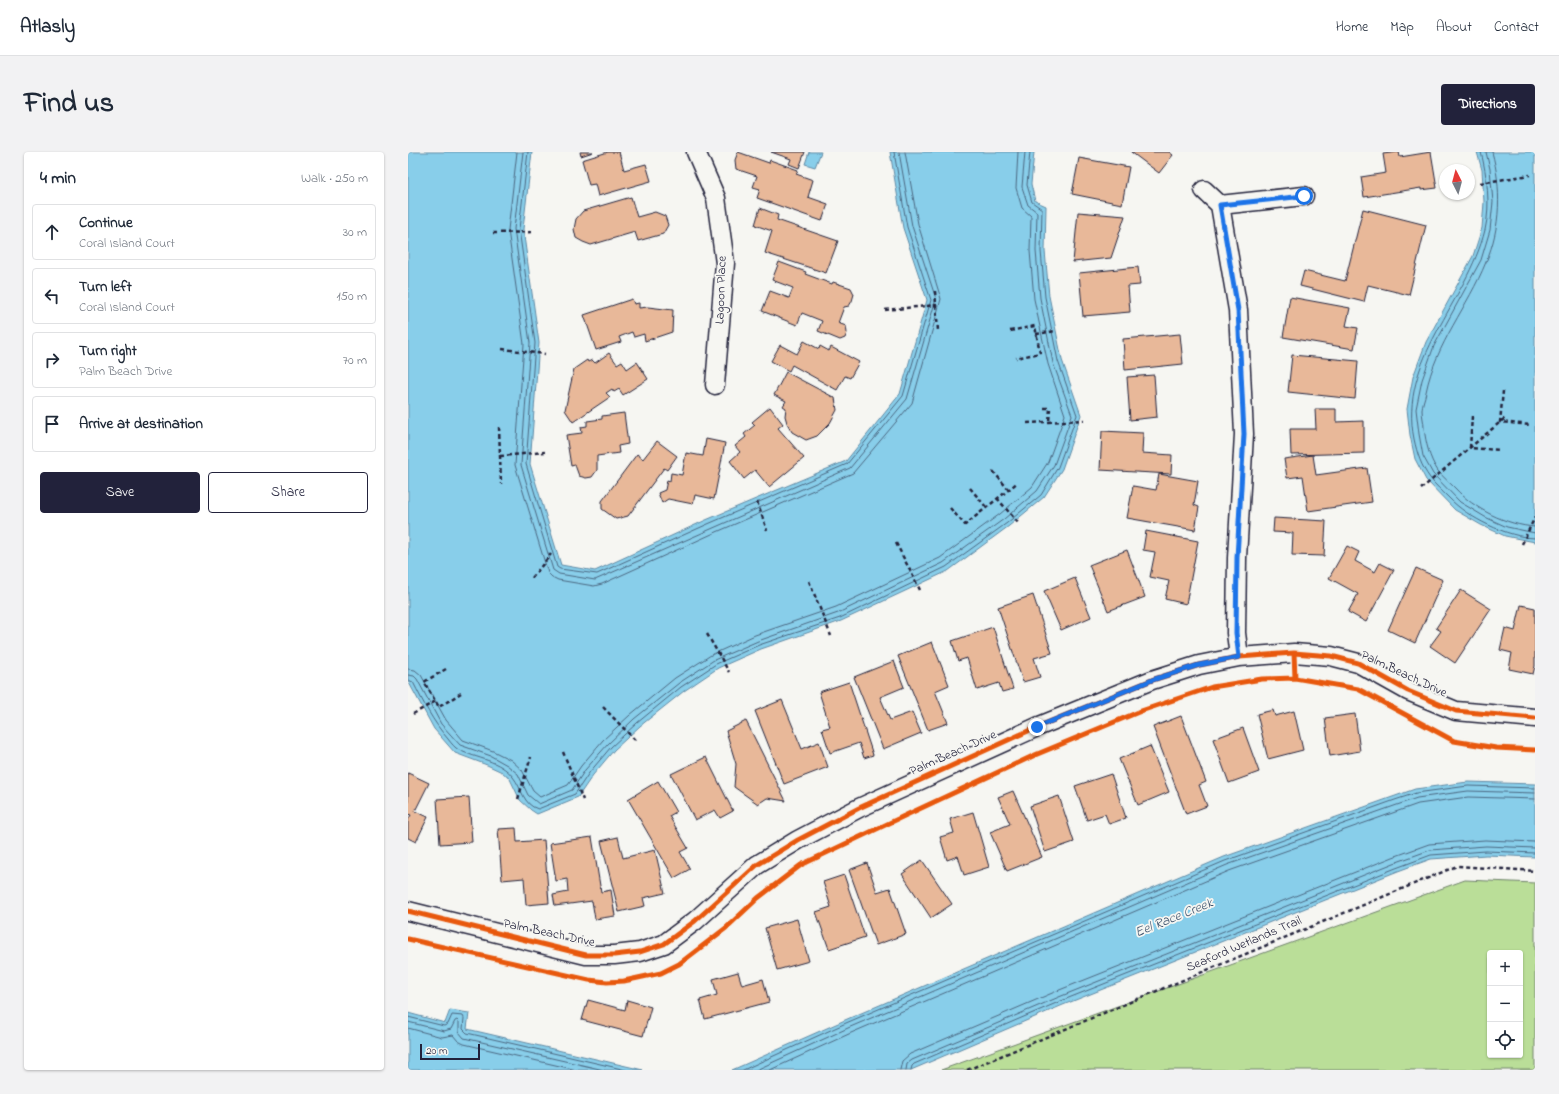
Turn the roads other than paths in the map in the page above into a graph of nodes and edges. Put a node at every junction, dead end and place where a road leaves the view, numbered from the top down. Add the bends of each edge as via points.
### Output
1 (696, 152) edge
2 (1204, 190) dead end
3 (1304, 196) dead end
4 (1220, 205) junction
5 (715, 385) dead end
6 (1239, 657) junction
7 (1535, 718) edge
8 (408, 911) edge

1 - 5 street, Lagoon Place via 716,198 725,263
2 - 4 street
3 - 4 street
4 - 6 street via 1238,310 1244,434 1237,558 1236,633
6 - 7 street, Palm Beach Drive via 1294,653 1331,656 1358,663 1408,691 1456,711
6 - 8 street, Palm Beach Drive via 1199,665 1152,680 1037,727 859,808 757,865 695,921 664,944 640,952 586,955

